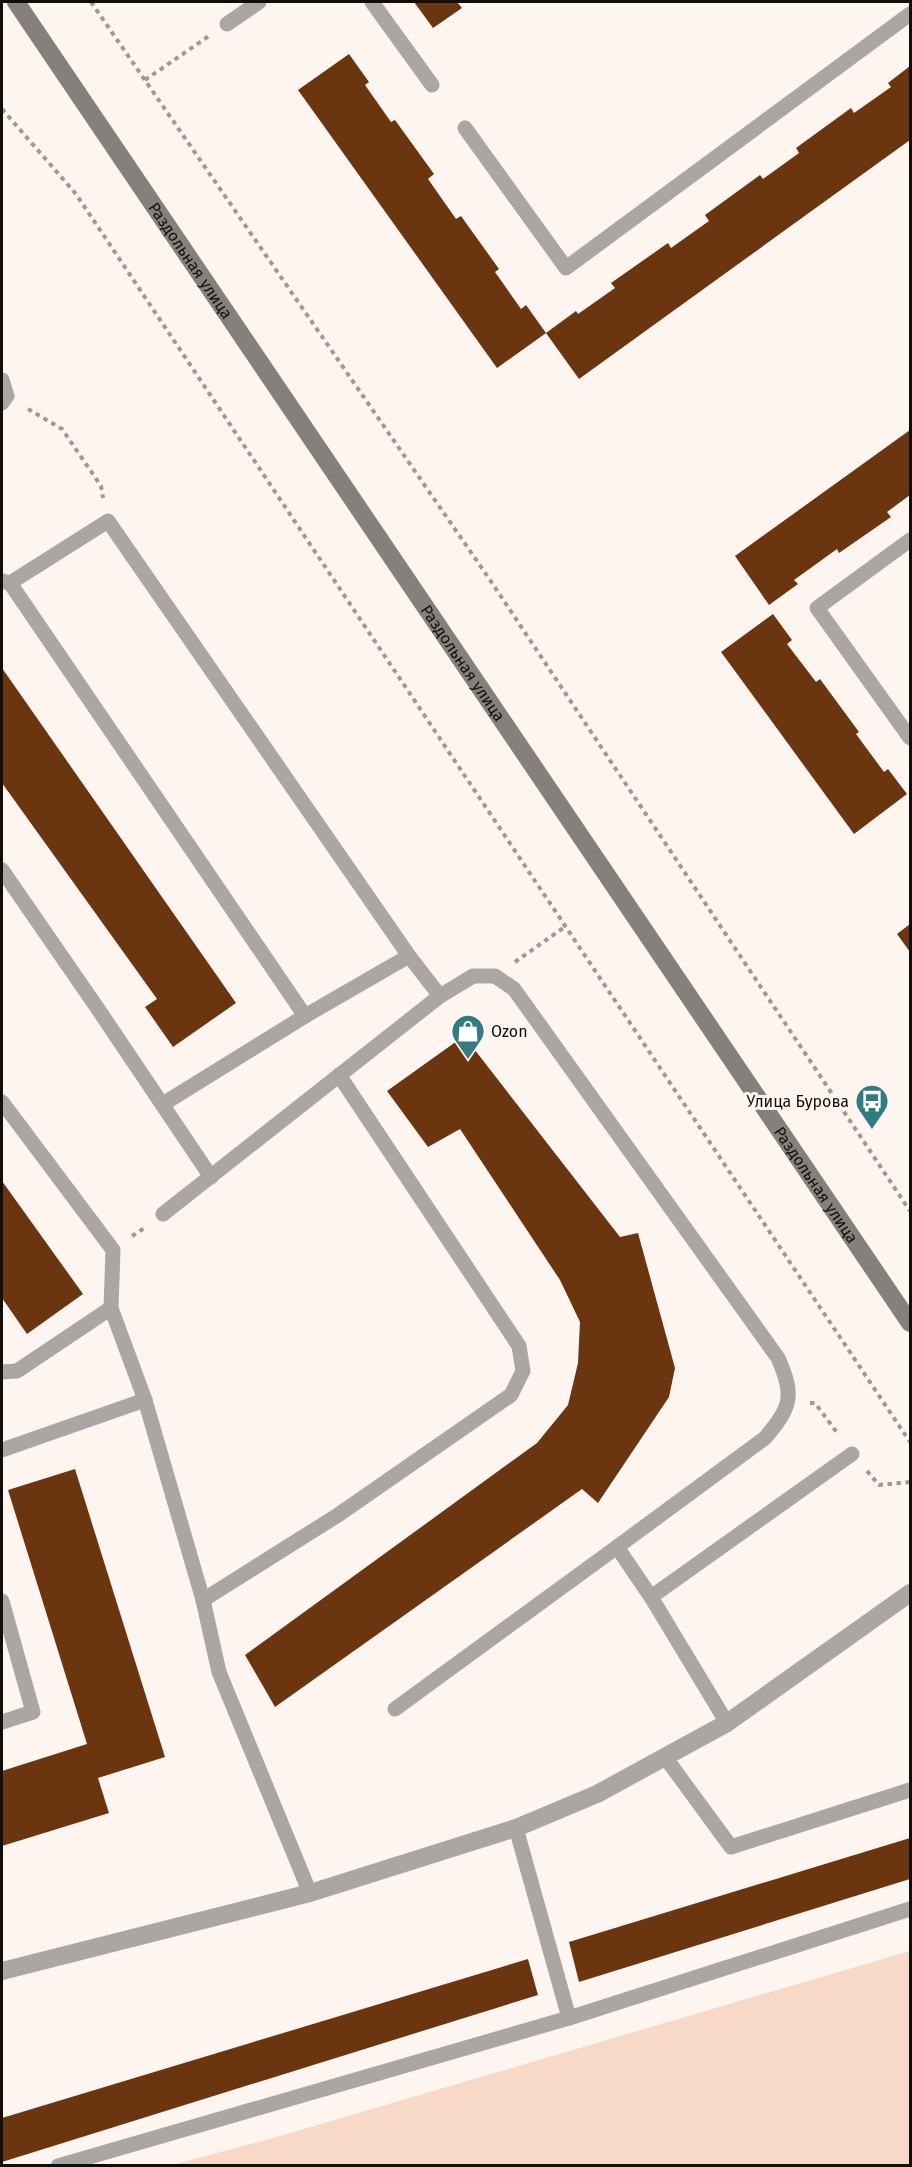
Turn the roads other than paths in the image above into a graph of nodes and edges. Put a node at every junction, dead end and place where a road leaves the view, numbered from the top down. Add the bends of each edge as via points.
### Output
1 (16, 2) edge
2 (259, 2) edge
3 (372, 2) edge
4 (910, 14) edge
5 (227, 24) road end
6 (432, 85) dead end
7 (465, 128) dead end
8 (2, 380) edge
9 (4, 399) edge
10 (910, 540) edge
11 (6, 582) edge
12 (910, 738) edge
13 (2, 870) edge
14 (409, 956) junction
15 (440, 996) junction
16 (305, 1016) junction
17 (339, 1075) junction
18 (2, 1102) edge
19 (163, 1104) junction
20 (211, 1177) junction
21 (163, 1214) road end
22 (111, 1308) junction
23 (910, 1323) edge
24 (2, 1372) edge
25 (145, 1400) junction
26 (2, 1450) edge
27 (852, 1454) dead end
28 (617, 1547) junction
29 (910, 1593) edge
30 (651, 1597) junction
31 (203, 1600) junction
32 (2, 1601) edge
33 (394, 1708) dead end
34 (2, 1722) edge
35 (727, 1723) junction
36 (665, 1757) junction
37 (910, 1790) edge
38 (516, 1828) junction
39 (310, 1893) junction
40 (910, 1909) edge
41 (2, 1971) edge
42 (569, 2018) junction
43 (58, 2166) edge

1 - 23 main road, Раздольная улица
2 - 5 lane
3 - 6 lane
4 - 7 lane via 566,268
8 - 9 lane
10 - 12 lane via 817,608
11 - 14 lane via 108,521
11 - 16 lane
13 - 19 lane
14 - 15 lane
14 - 16 lane
15 - 17 lane
15 - 28 lane via 473,976 495,976 514,989 778,1358 787,1379 789,1399 781,1418 765,1438
16 - 19 lane
17 - 20 lane
17 - 31 lane via 519,1346 523,1371 511,1395 338,1515
18 - 22 lane via 113,1250
19 - 20 lane
20 - 21 lane
22 - 24 lane via 17,1371
22 - 25 lane
25 - 26 lane
25 - 31 lane
27 - 30 lane
28 - 30 lane
28 - 33 lane
29 - 35 street
30 - 35 lane
31 - 39 lane via 219,1672
32 - 34 lane via 33,1712
35 - 36 street
36 - 37 lane via 731,1847
36 - 38 street via 597,1794
38 - 39 street
38 - 42 lane
39 - 41 street
40 - 42 lane
42 - 43 lane

